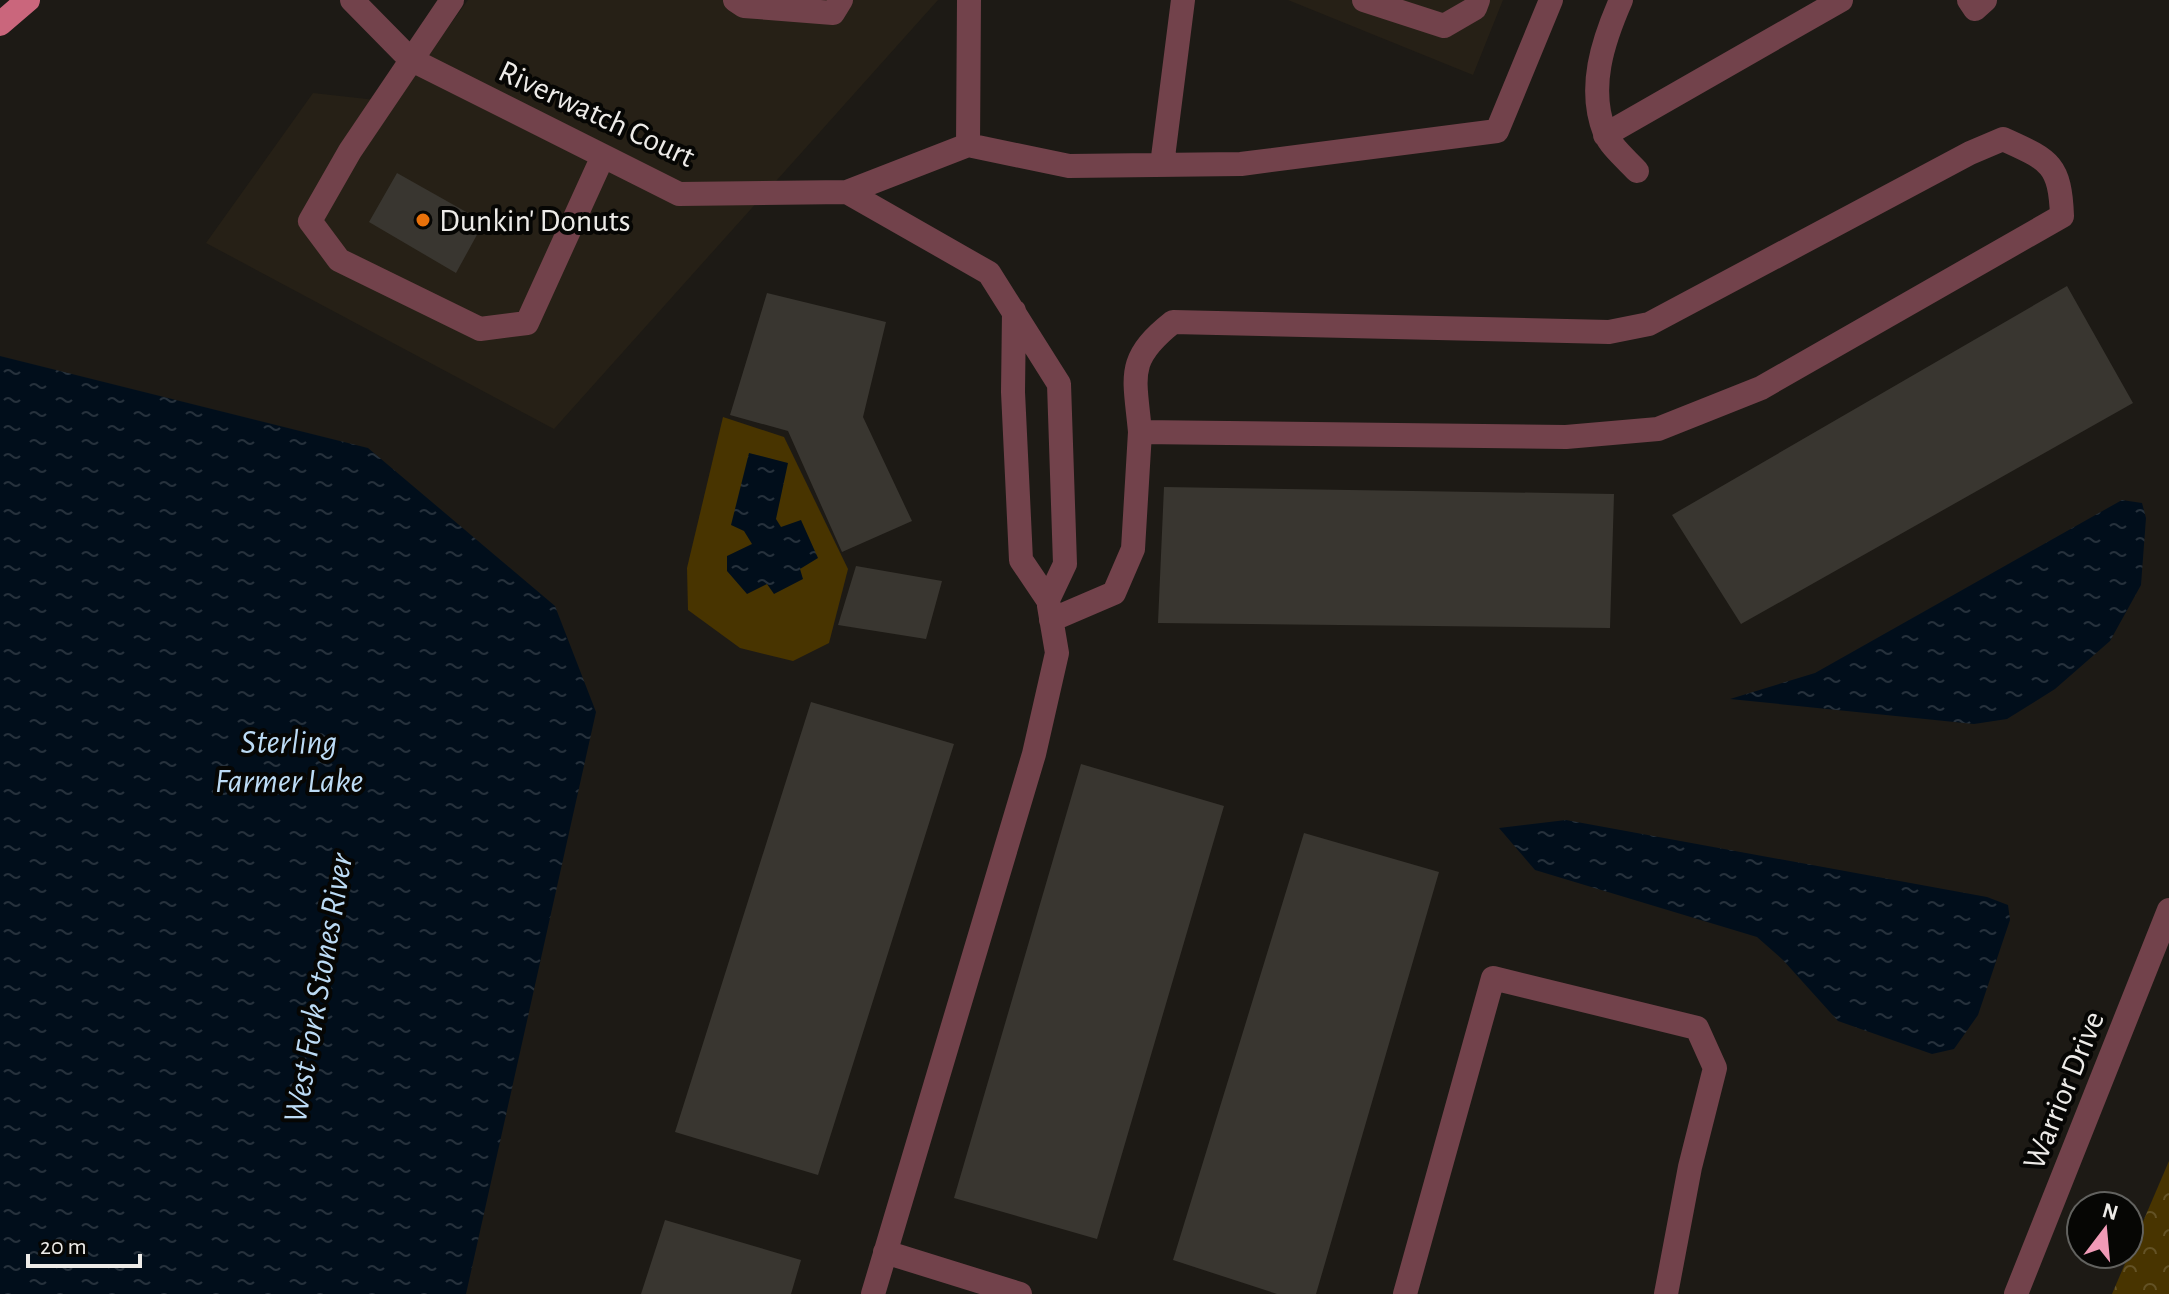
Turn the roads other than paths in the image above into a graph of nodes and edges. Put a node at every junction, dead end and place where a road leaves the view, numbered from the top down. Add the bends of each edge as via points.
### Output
1 (28, 0) edge
2 (352, 0) edge
3 (452, 0) edge
4 (735, 0) edge
5 (841, 0) edge
6 (969, 0) edge
7 (1183, 0) edge
8 (1364, 0) edge
9 (1478, 0) edge
10 (1551, 0) edge
11 (1621, 0) edge
12 (1841, 0) edge
13 (1969, 0) edge
14 (1985, 0) edge
15 (0, 24) edge
16 (410, 59) junction
17 (1605, 135) junction
18 (968, 145) junction
19 (603, 156) junction
20 (1162, 165) junction
21 (1637, 171) dead end
22 (847, 192) junction
23 (1014, 311) junction
24 (1140, 432) junction
25 (1063, 490) junction
26 (1018, 495) junction
27 (1050, 610) junction
28 (2169, 910) edge
29 (885, 1252) junction
30 (873, 1294) edge
31 (1020, 1294) edge
32 (1405, 1294) edge
33 (1666, 1294) edge
34 (2016, 1294) edge

1 - 15 main road
2 - 16 street, Riverwatch Court
3 - 16 street
4 - 5 street via 744,6 833,13
6 - 18 street
7 - 20 street
8 - 9 street via 1444,26 1475,8
10 - 20 street via 1497,131 1241,164
11 - 17 street via 1603,41 1596,97
12 - 17 street
13 - 14 street via 1975,9
16 - 19 street, Riverwatch Court
16 - 19 street via 310,221 339,260 480,329 527,323
17 - 21 street
18 - 20 street via 1069,166
18 - 22 street
19 - 22 street, Riverwatch Court via 679,194
22 - 23 street via 989,273
23 - 25 street via 1059,384
23 - 26 street
24 - 24 street via 1566,437 1658,429 1761,388 2062,216 2061,180 2040,156 2003,139 1649,324 1609,332 1173,322 1145,344 1135,374
24 - 27 street via 1133,549 1114,593
25 - 26 street
25 - 27 street via 1065,564
26 - 27 street via 1021,560
27 - 29 street via 1057,653 1034,754
28 - 34 street, Warrior Drive
29 - 30 street
29 - 31 street
32 - 33 street via 1493,978 1697,1028 1715,1068

